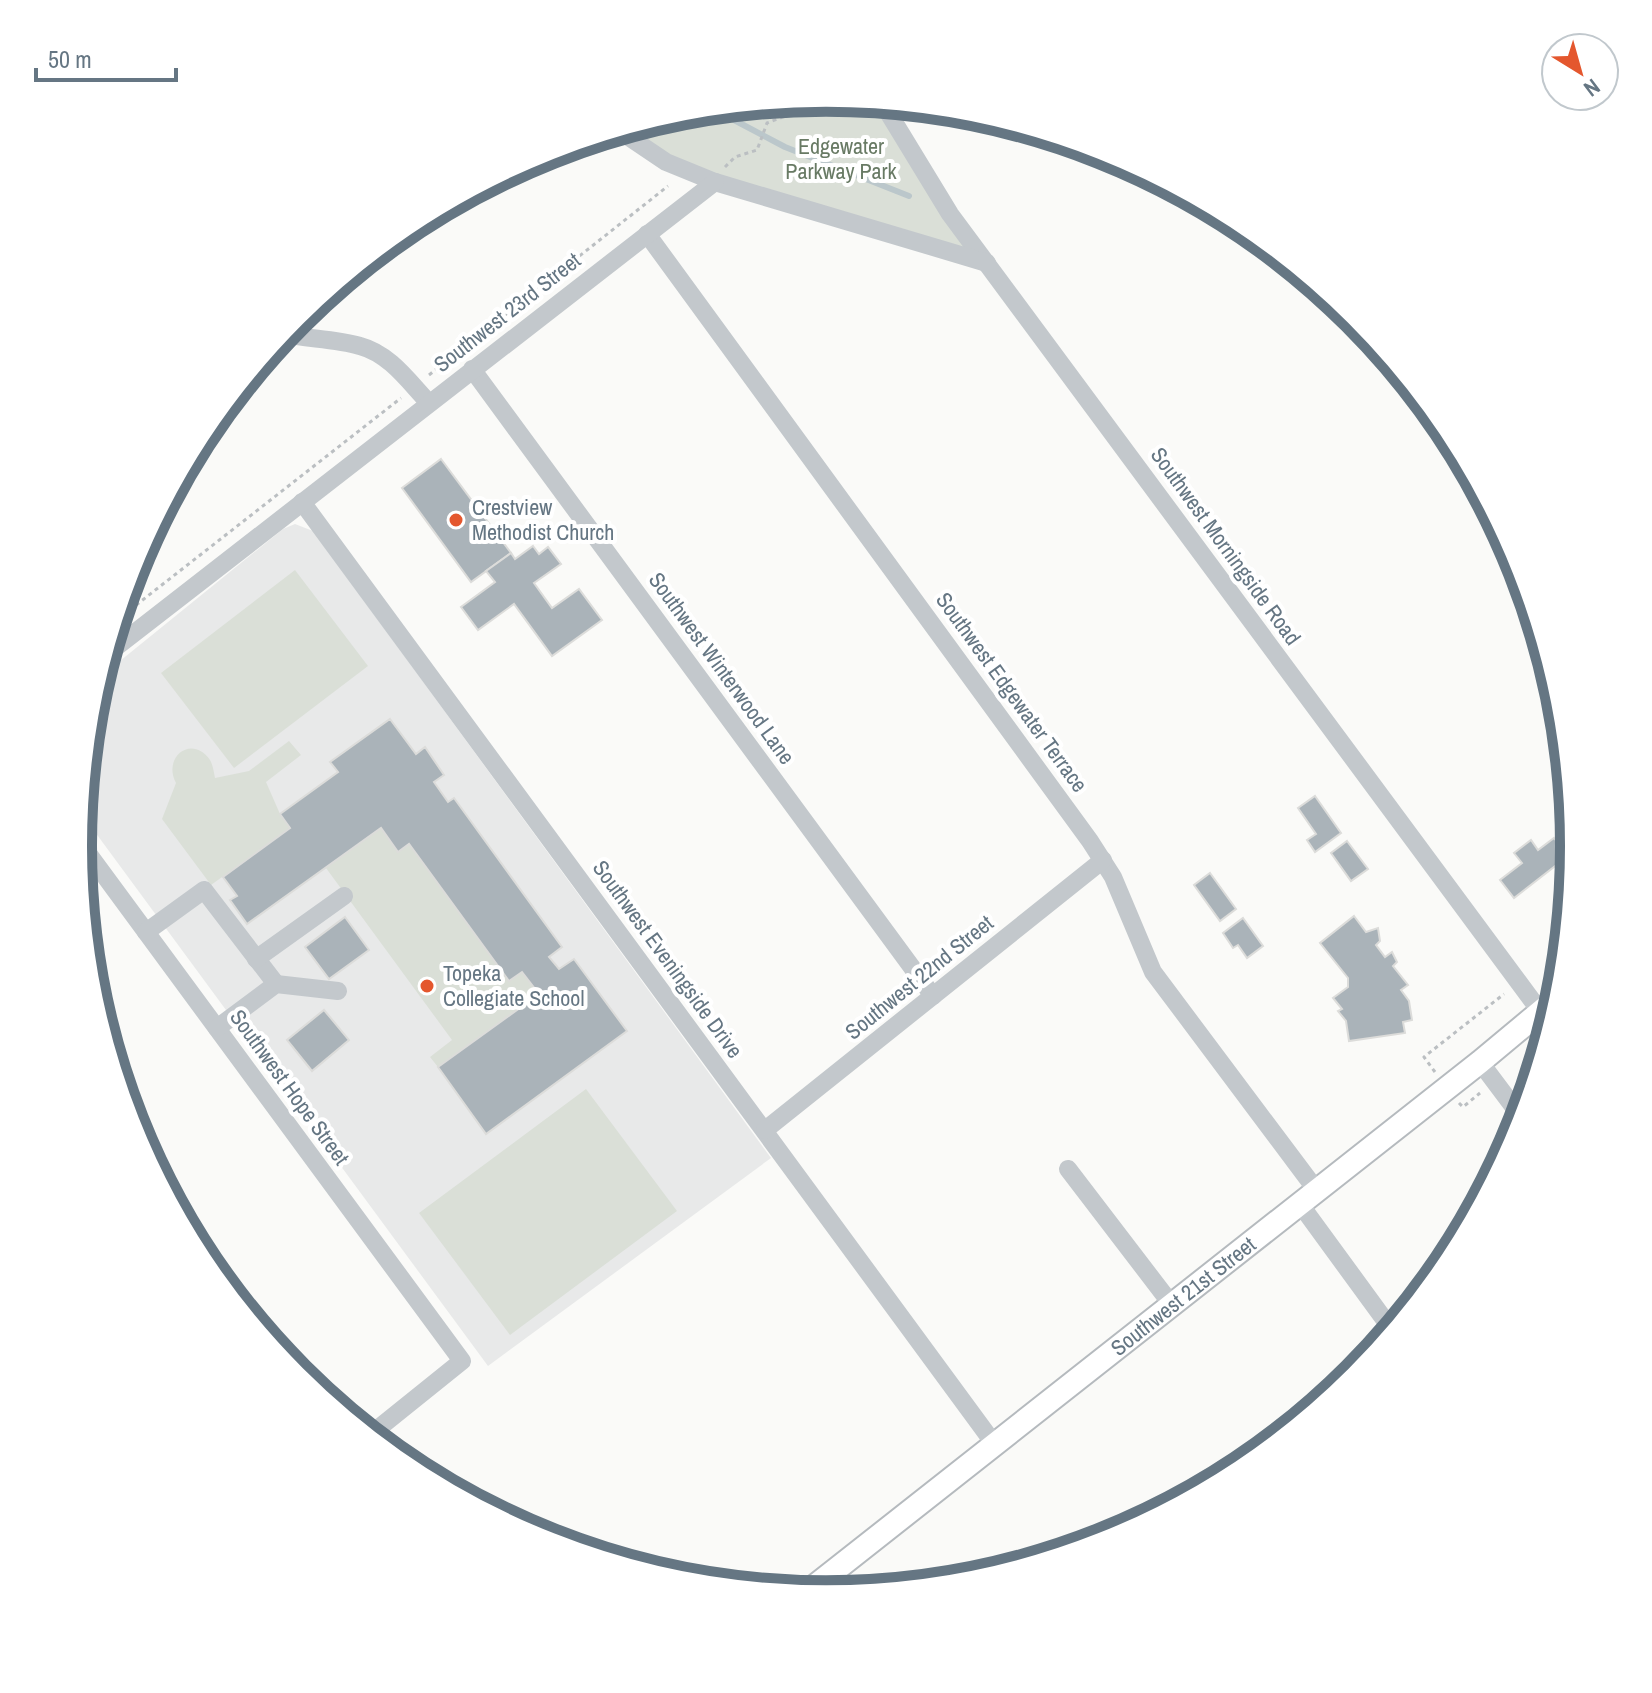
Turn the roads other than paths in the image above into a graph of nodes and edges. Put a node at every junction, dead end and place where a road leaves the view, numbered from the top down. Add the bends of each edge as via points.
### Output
1 (890, 116) edge
2 (632, 139) edge
3 (720, 174) junction
4 (647, 234) junction
5 (987, 263) junction
6 (298, 336) edge
7 (472, 369) junction
8 (429, 403) junction
9 (302, 502) junction
10 (121, 643) edge
11 (93, 859) edge
12 (1103, 860) junction
13 (344, 896) dead end
14 (146, 932) junction
15 (256, 959) junction
16 (276, 984) junction
17 (338, 991) dead end
18 (933, 996) junction
19 (1540, 1011) joint
20 (217, 1028) junction
21 (1480, 1062) junction
22 (1512, 1105) edge
23 (765, 1130) junction
24 (1068, 1169) dead end
25 (1308, 1197) junction
26 (1172, 1305) junction
27 (1386, 1320) edge
28 (378, 1428) edge
29 (995, 1445) junction
30 (823, 1580) edge

1 - 5 street, Southwest Morningside Road
2 - 3 street via 666,162
3 - 4 street, Southwest 23rd Street
3 - 5 street
4 - 7 street, Southwest 23rd Street
4 - 12 street, Southwest Edgewater Terrace
5 - 19 street, Southwest Morningside Road
6 - 8 street via 375,352
7 - 8 street, Southwest 23rd Street
7 - 18 street, Southwest Winterwood Lane
8 - 9 street, Southwest 23rd Street
9 - 10 street, Southwest 23rd Street
9 - 23 street, Southwest Eveningside Drive
11 - 14 street, Southwest Hope Street
12 - 18 street, Southwest 22nd Street
12 - 25 street, Southwest Edgewater Terrace via 1153,972
13 - 15 street
14 - 15 street via 204,890
14 - 20 street, Southwest Hope Street
15 - 16 street
16 - 17 street
16 - 20 street
18 - 23 street, Southwest 22nd Street
19 - 21 main road, Southwest 21st Street
20 - 28 street, Southwest Hope Street via 462,1361
21 - 22 street
21 - 25 main road, Southwest 21st Street
23 - 29 street, Southwest Eveningside Drive
24 - 26 street
25 - 26 main road, Southwest 21st Street
25 - 27 street, Southwest Edgewater Terrace
26 - 29 main road, Southwest 21st Street
29 - 30 main road, Southwest 21st Street

